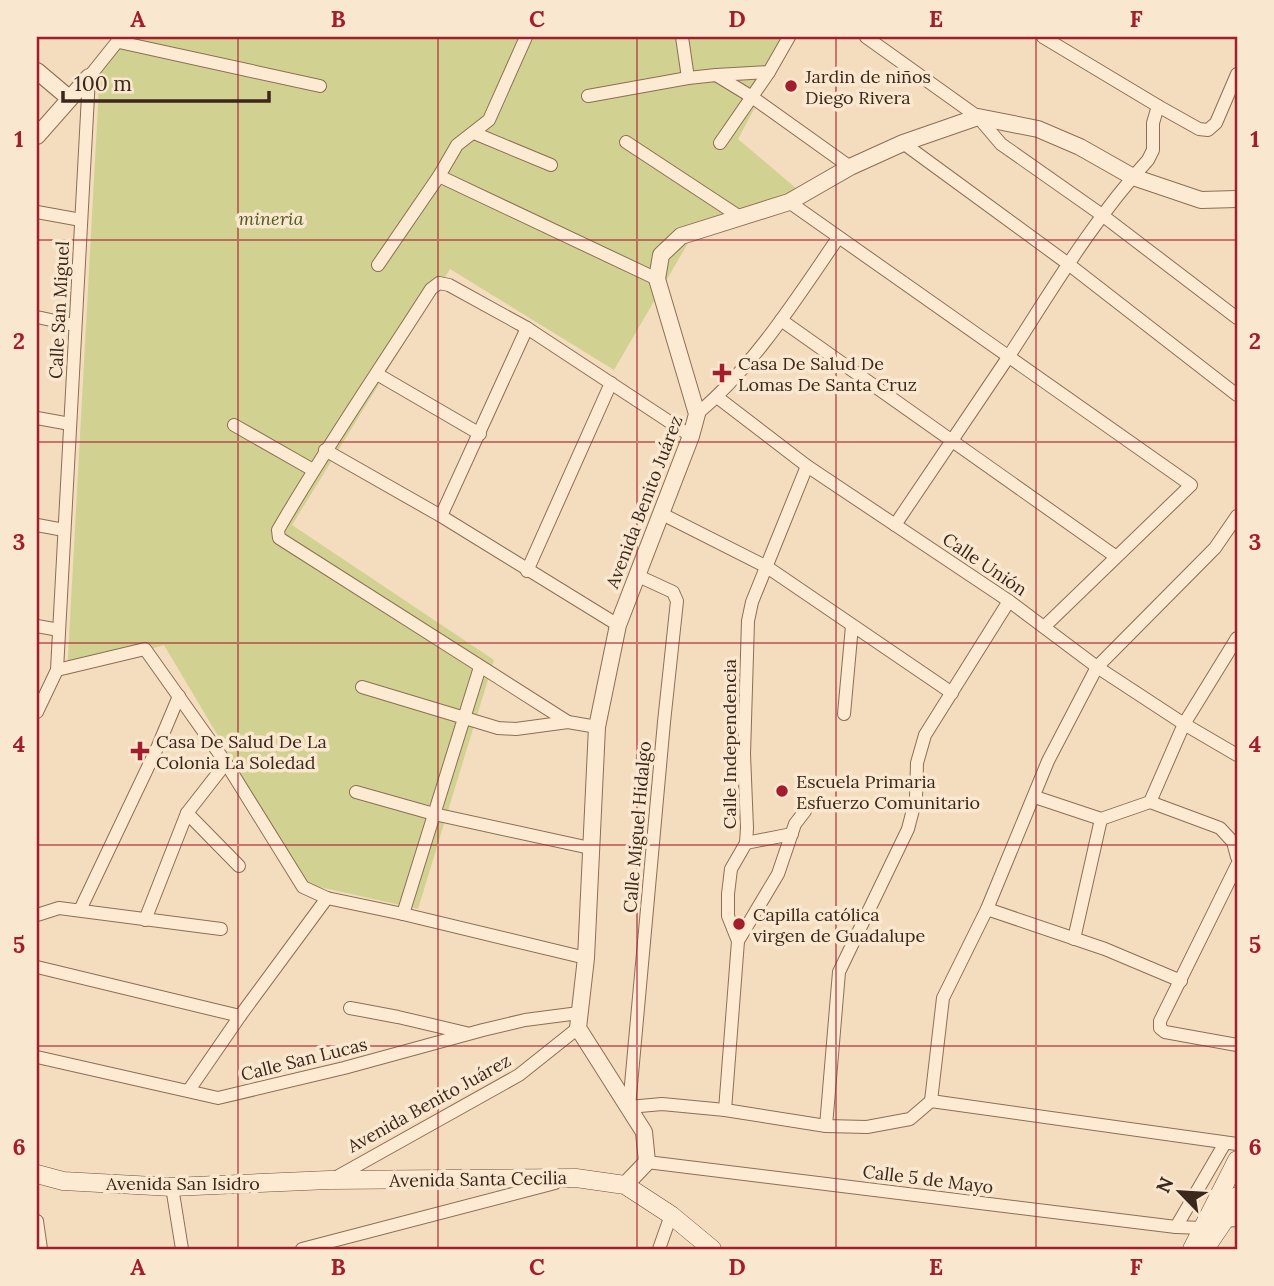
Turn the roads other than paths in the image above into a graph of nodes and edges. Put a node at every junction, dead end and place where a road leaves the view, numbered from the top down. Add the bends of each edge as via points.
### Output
1 (526, 37) edge
2 (682, 37) edge
3 (789, 37) edge
4 (866, 37) edge
5 (1043, 37) edge
6 (120, 39) edge
7 (37, 71) edge
8 (769, 72) junction
9 (1237, 74) edge
10 (716, 75) junction
11 (89, 77) junction
12 (688, 78) junction
13 (320, 86) dead end
14 (588, 96) dead end
15 (752, 97) junction
16 (69, 98) junction
17 (1158, 106) junction
18 (978, 117) junction
19 (474, 133) junction
20 (37, 136) edge
21 (626, 142) dead end
22 (903, 142) junction
23 (720, 143) dead end
24 (551, 164) dead end
25 (850, 167) junction
26 (439, 176) junction
27 (1133, 177) junction
28 (1237, 199) edge
29 (789, 202) junction
30 (37, 212) edge
31 (1102, 215) junction
32 (740, 217) junction
33 (81, 220) junction
34 (838, 238) junction
35 (1067, 263) junction
36 (378, 265) dead end
37 (657, 279) junction
38 (37, 317) edge
39 (1237, 318) edge
40 (781, 320) junction
41 (74, 325) junction
42 (527, 328) junction
43 (1009, 355) junction
44 (377, 374) junction
45 (611, 383) junction
46 (1237, 395) edge
47 (717, 397) junction
48 (697, 414) junction
49 (37, 418) edge
50 (70, 424) junction
51 (234, 425) dead end
52 (480, 434) junction
53 (691, 436) junction
54 (953, 439) junction
55 (325, 450) junction
56 (807, 466) junction
57 (313, 470) junction
58 (660, 513) junction
59 (441, 516) junction
60 (1237, 516) edge
61 (37, 524) edge
62 (895, 525) junction
63 (64, 530) junction
64 (1115, 556) junction
65 (766, 567) junction
66 (527, 571) junction
67 (636, 575) junction
68 (1009, 601) junction
69 (618, 625) junction
70 (37, 626) edge
71 (852, 626) junction
72 (1045, 626) junction
73 (59, 630) junction
74 (1237, 638) edge
75 (1233, 655) edge
76 (480, 667) junction
77 (1097, 667) junction
78 (57, 670) junction
79 (362, 687) dead end
80 (952, 693) junction
81 (179, 696) junction
82 (37, 712) edge
83 (844, 714) dead end
84 (464, 719) junction
85 (568, 723) junction
86 (1184, 724) junction
87 (597, 727) junction
88 (1237, 755) edge
89 (226, 763) junction
90 (356, 792) dead end
91 (1035, 797) junction
92 (1150, 802) junction
93 (805, 811) dead end
94 (187, 813) junction
95 (434, 814) junction
96 (1101, 819) junction
97 (792, 834) junction
98 (746, 843) junction
99 (590, 848) junction
100 (1237, 857) edge
101 (1237, 865) edge
102 (239, 866) dead end
103 (327, 898) junction
104 (987, 909) junction
105 (80, 910) junction
106 (404, 914) junction
107 (37, 915) edge
108 (145, 920) junction
109 (220, 929) dead end
110 (1074, 939) junction
111 (738, 941) junction
112 (586, 958) junction
113 (37, 967) edge
114 (1181, 981) junction
115 (350, 1008) dead end
116 (240, 1016) junction
117 (578, 1021) junction
118 (468, 1034) junction
119 (1237, 1045) edge
120 (37, 1058) edge
121 (189, 1090) junction
122 (931, 1101) junction
123 (629, 1107) junction
124 (725, 1111) junction
125 (826, 1126) junction
126 (1231, 1143) edge
127 (1237, 1160) edge
128 (647, 1162) junction
129 (37, 1174) edge
130 (576, 1178) junction
131 (329, 1180) junction
132 (625, 1185) junction
133 (173, 1187) junction
134 (1237, 1196) edge
135 (671, 1215) junction
136 (37, 1221) edge
137 (1231, 1221) edge
138 (1176, 1227) junction
139 (1204, 1228) junction
140 (41, 1249) edge
141 (182, 1249) edge
142 (302, 1249) edge
143 (659, 1249) edge
144 (712, 1249) edge
145 (1192, 1249) edge
146 (1205, 1249) edge

1 - 19 street via 489,120
2 - 12 street
3 - 8 street
4 - 18 street
5 - 17 street
6 - 11 street
6 - 13 street
7 - 16 street
8 - 10 street
8 - 15 street
9 - 17 street via 1209,130
10 - 12 street
10 - 15 street
11 - 16 street
11 - 33 street, Calle San Miguel
12 - 14 street
15 - 23 street
15 - 25 street
16 - 20 street
17 - 27 street via 1153,149
18 - 22 street
18 - 27 street via 1038,129
18 - 31 street via 1001,144
19 - 24 street
19 - 26 street via 457,145
21 - 32 street
22 - 25 street
22 - 35 street
25 - 29 street
26 - 36 street
26 - 37 street
27 - 28 street via 1201,200
27 - 31 street
29 - 32 street
29 - 34 street
30 - 33 street
31 - 35 street
31 - 39 street
32 - 37 street via 681,236 661,255
33 - 41 street, Calle San Miguel
34 - 40 street
34 - 43 street
35 - 43 street
35 - 46 street
37 - 48 street, Avenida Benito Juárez
38 - 41 street
40 - 47 street
40 - 54 street
41 - 50 street, Calle San Miguel
42 - 44 street via 439,283
42 - 45 street
42 - 52 street
43 - 54 street
43 - 64 street via 1191,485
44 - 52 street
44 - 55 street
45 - 53 street
45 - 66 street
47 - 48 street
47 - 56 street, Calle Unión
48 - 53 street, Avenida Benito Juárez
49 - 50 street
50 - 63 street, Calle San Miguel
51 - 57 street
52 - 59 street
53 - 58 street, Avenida Benito Juárez
54 - 62 street
54 - 64 street
55 - 57 street
55 - 59 street
56 - 62 street, Calle Unión
56 - 65 street, Calle Independencia
57 - 76 street via 278,530 279,538
58 - 65 street
58 - 67 street, Avenida Benito Juárez
59 - 66 street
60 - 77 street via 1215,548
61 - 63 street
62 - 68 street, Calle Unión
63 - 73 street, Calle San Miguel
64 - 72 street
65 - 71 street
65 - 98 street, Calle Independencia via 748,621
66 - 69 street
67 - 69 street, Avenida Benito Juárez
67 - 123 street, Calle Miguel Hidalgo via 673,592 677,601
68 - 72 street, Calle Unión
68 - 80 street
69 - 87 street, Avenida Benito Juárez
70 - 73 street
71 - 80 street
71 - 83 street
72 - 77 street, Calle Unión
73 - 78 street, Calle San Miguel
74 - 75 street
75 - 86 street
76 - 84 street
76 - 85 street
77 - 86 street, Calle Unión
77 - 91 street via 1048,761
78 - 81 street via 145,649
78 - 82 street
79 - 84 street
80 - 125 street via 925,735 908,829 839,972
81 - 89 street
81 - 105 street
84 - 85 street via 516,729
84 - 95 street
85 - 87 street
86 - 88 street, Calle Unión
86 - 92 street
87 - 99 street, Avenida Benito Juárez
89 - 94 street
89 - 103 street via 303,887
90 - 95 street
91 - 96 street
91 - 104 street
92 - 96 street
92 - 100 street via 1220,828 1233,842
93 - 97 street
94 - 102 street
94 - 108 street
95 - 99 street
95 - 106 street
96 - 110 street
97 - 98 street
97 - 111 street via 778,874
98 - 111 street, Calle Independencia via 731,869 728,894 729,916
99 - 112 street, Avenida Benito Juárez
101 - 114 street
103 - 106 street
103 - 116 street
104 - 110 street
104 - 122 street via 943,998
105 - 107 street via 59,908
105 - 108 street
106 - 112 street
108 - 109 street
110 - 114 street
111 - 124 street, Calle Independencia
112 - 117 street, Avenida Benito Juárez
113 - 116 street
114 - 119 street via 1160,1028
115 - 118 street
116 - 121 street
117 - 118 street, Calle San Lucas via 525,1020
117 - 123 street
117 - 131 street, Avenida Benito Juárez via 519,1075
118 - 121 street, Calle San Lucas via 218,1098
120 - 121 street, Calle San Lucas
122 - 125 street via 910,1119 867,1127
122 - 126 street
123 - 124 street via 662,1104
123 - 128 street via 643,1132
124 - 125 street
126 - 138 street
127 - 139 main road
128 - 132 street
128 - 138 street, Calle 5 de Mayo
129 - 133 main road, Avenida San Isidro via 63,1181
130 - 131 main road, Avenida Santa Cecilia
130 - 132 main road, Avenida Santa Cecilia
130 - 142 street
131 - 133 main road, Avenida San Isidro
132 - 135 main road
133 - 141 street
134 - 137 main road
135 - 143 street
135 - 144 main road
136 - 140 street
137 - 139 street
137 - 146 main road
138 - 139 street, Calle 5 de Mayo
139 - 145 main road

